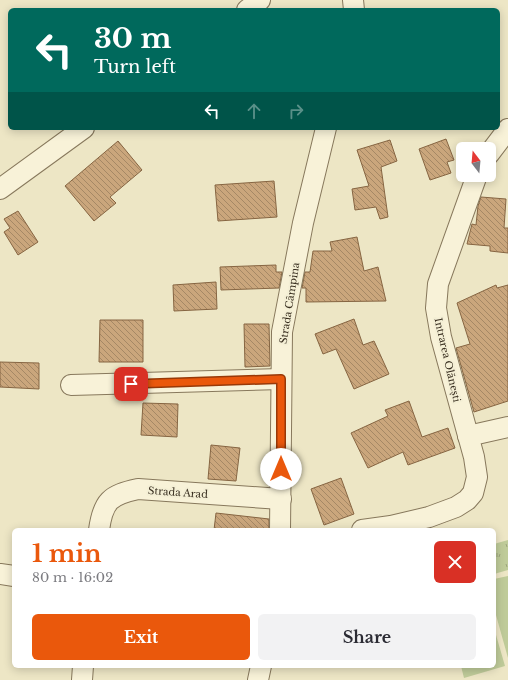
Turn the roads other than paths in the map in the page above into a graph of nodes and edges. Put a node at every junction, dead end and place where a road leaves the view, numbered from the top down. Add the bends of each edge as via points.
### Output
1 (260, 0) edge
2 (250, 8) edge
3 (508, 129) edge
4 (81, 130) edge
5 (326, 130) edge
6 (496, 145) edge
7 (474, 182) edge
8 (0, 189) edge
9 (281, 379) junction
10 (71, 385) dead end
11 (508, 428) edge
12 (468, 436) junction
13 (281, 499) junction
14 (100, 528) edge
15 (280, 528) edge
16 (376, 528) edge
17 (0, 574) edge
18 (12, 576) edge
19 (83, 668) edge
20 (261, 668) edge
21 (82, 680) edge
22 (258, 680) edge

1 - 2 street
3 - 6 street
4 - 8 street
5 - 9 street, Strada Câmpina via 288,294 282,332
7 - 12 street, Intrarea Olănești via 438,284 436,308 441,337
9 - 10 street
9 - 13 street, Strada Câmpina
11 - 12 street
12 - 16 street, Intrarea Olănești via 477,477 473,493 467,500 429,517
13 - 14 street, Strada Arad via 138,489 120,493 107,501
13 - 15 street, Strada Câmpina
17 - 18 street
19 - 21 street
20 - 22 street

